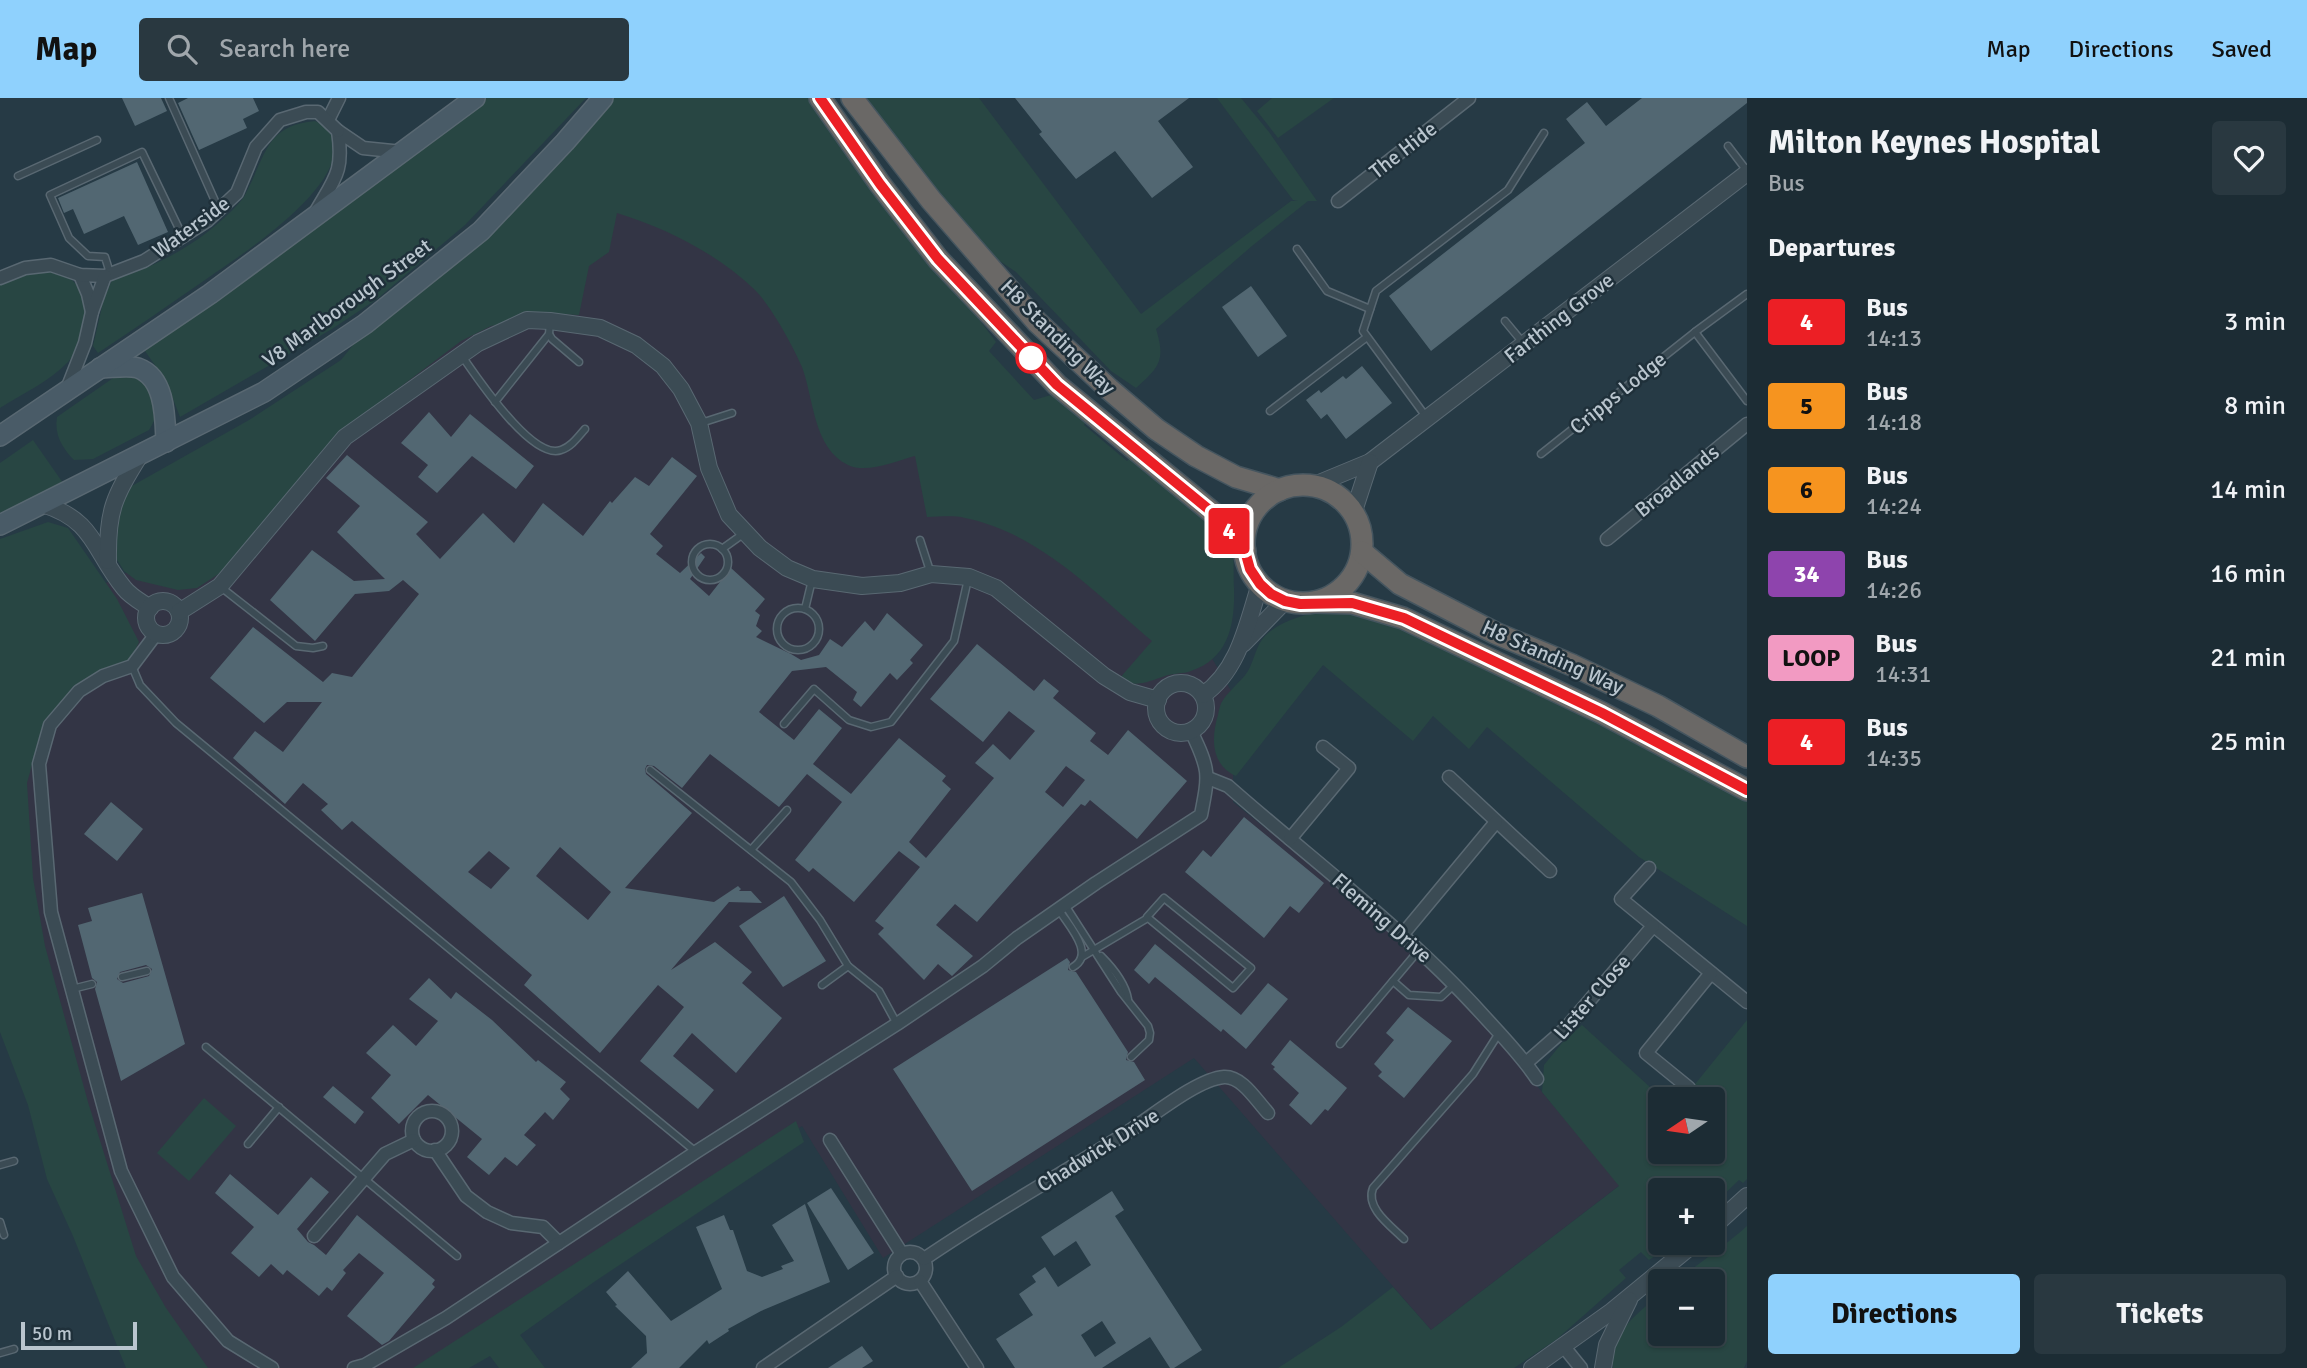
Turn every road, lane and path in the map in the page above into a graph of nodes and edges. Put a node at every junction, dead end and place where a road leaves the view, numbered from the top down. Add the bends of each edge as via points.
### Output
1 (169, 98) edge
2 (339, 98) edge
3 (475, 98) edge
4 (603, 98) edge
5 (820, 98) edge
6 (852, 98) edge
7 (1469, 98) edge
8 (328, 120) junction
9 (338, 131) junction
10 (1544, 133) dead end
11 (97, 140) dead end
12 (1728, 146) dead end
13 (402, 152) junction
14 (1747, 172) edge
15 (18, 176) dead end
16 (1338, 201) dead end
17 (219, 211) junction
18 (309, 222) junction
19 (183, 237) junction
20 (1297, 249) dead end
21 (80, 275) junction
22 (108, 276) junction
23 (0, 278) edge
24 (1747, 294) edge
25 (1370, 309) junction
26 (92, 312) junction
27 (1505, 321) dead end
28 (550, 327) junction
29 (1695, 332) junction
30 (1367, 337) junction
31 (1525, 345) junction
32 (461, 354) junction
33 (579, 362) dead end
34 (100, 368) junction
35 (65, 393) junction
36 (495, 401) junction
37 (1747, 401) edge
38 (1270, 411) dead end
39 (732, 413) dead end
40 (1428, 419) junction
41 (699, 423) junction
42 (1747, 424) edge
43 (585, 429) dead end
44 (0, 436) edge
45 (166, 442) junction
46 (1541, 454) dead end
47 (140, 455) junction
48 (1370, 462) junction
49 (1312, 486) junction
50 (1280, 490) junction
51 (42, 503) junction
52 (1353, 514) junction
53 (0, 524) edge
54 (745, 533) junction
55 (1607, 539) dead end
56 (920, 540) dead end
57 (722, 549) junction
58 (1245, 551) junction
59 (1362, 552) junction
60 (108, 564) junction
61 (931, 573) junction
62 (969, 577) junction
63 (813, 579) junction
64 (1260, 584) junction
65 (220, 586) junction
66 (1285, 601) junction
67 (1315, 602) junction
68 (150, 608) junction
69 (805, 609) junction
70 (179, 612) junction
71 (156, 634) junction
72 (323, 646) dead end
73 (1239, 648) junction
74 (132, 666) junction
75 (1203, 695) junction
76 (1158, 700) junction
77 (784, 724) dead end
78 (1191, 731) junction
79 (1323, 747) dead end
80 (1747, 757) edge
81 (650, 769) dead end
82 (1449, 777) dead end
83 (1208, 778) junction
84 (1747, 790) edge
85 (787, 810) dead end
86 (1496, 822) junction
87 (1290, 839) junction
88 (751, 850) junction
89 (1649, 868) dead end
90 (1550, 871) dead end
91 (1062, 907) junction
92 (1147, 917) junction
93 (1653, 926) junction
94 (1403, 934) junction
95 (1094, 950) junction
96 (1419, 950) junction
97 (1082, 957) junction
98 (848, 966) junction
99 (1073, 967) dead end
100 (147, 971) dead end
101 (1711, 973) junction
102 (122, 977) dead end
103 (1393, 981) junction
104 (92, 984) dead end
105 (1455, 984) junction
106 (822, 985) dead end
107 (72, 989) junction
108 (1747, 1002) edge
109 (897, 1024) junction
110 (1499, 1033) junction
111 (1340, 1044) dead end
112 (206, 1047) dead end
113 (1131, 1058) dead end
114 (1526, 1063) junction
115 (1537, 1079) dead end
116 (1688, 1087) edge
117 (279, 1107) junction
118 (1268, 1112) dead end
119 (414, 1140) junction
120 (830, 1140) dead end
121 (248, 1144) dead end
122 (435, 1150) junction
123 (696, 1152) junction
124 (15, 1161) dead end
125 (0, 1165) edge
126 (364, 1177) junction
127 (1747, 1196) edge
128 (1725, 1216) edge
129 (0, 1222) edge
130 (4, 1235) dead end
131 (314, 1236) dead end
132 (1404, 1239) dead end
133 (559, 1243) junction
134 (902, 1254) junction
135 (1680, 1255) edge
136 (457, 1256) dead end
137 (924, 1259) junction
138 (897, 1276) junction
139 (919, 1281) junction
140 (1632, 1295) junction
141 (1564, 1347) junction
142 (14, 1349) dead end
143 (0, 1353) edge
144 (272, 1368) edge
145 (354, 1368) edge
146 (763, 1368) edge
147 (977, 1368) edge
148 (1532, 1368) edge
149 (1581, 1368) edge
150 (1603, 1368) edge

1 - 17 lane
2 - 8 street
3 - 13 main road
4 - 45 main road, V8 Marlborough Street via 481,231 365,324 264,392
5 - 58 highway, H8 Standing Way via 938,259 1057,385 1218,517
6 - 50 highway, H8 Standing Way via 931,200 1037,322 1109,389 1196,456 1236,477
7 - 16 street, The Hide
8 - 9 street
8 - 17 street, Waterside via 318,112 306,111 280,120 256,147 237,193
9 - 13 street via 363,148
9 - 18 street via 341,157 336,177
10 - 25 lane via 1508,190 1376,291
11 - 15 lane
12 - 14 lane
13 - 18 main road
14 - 31 street, Farthing Grove
17 - 19 street, Waterside
18 - 34 main road
19 - 22 street, Waterside
19 - 22 lane via 142,152 50,195 69,238 88,256 105,257
20 - 25 lane via 1327,291
21 - 22 street, Waterside
21 - 23 street, Waterside via 51,265 25,268
21 - 26 street
22 - 26 street
24 - 29 lane, Cripps Lodge
25 - 30 lane via 1363,331
26 - 35 street via 86,342
27 - 31 lane
28 - 32 street via 527,320
28 - 33 lane via 552,339
28 - 36 lane
28 - 41 street via 600,328 636,345 663,366
29 - 37 lane
29 - 46 lane, Cripps Lodge
30 - 38 lane
30 - 40 lane
31 - 40 street, Farthing Grove
32 - 36 lane
32 - 65 street via 345,437
34 - 35 main road
34 - 45 main road via 137,368 148,374 164,404
35 - 44 main road
36 - 43 lane via 504,416 542,448 560,451
39 - 41 lane
40 - 48 street, Farthing Grove
41 - 54 street via 720,496
42 - 55 street, Broadlands
45 - 47 main road, V8 Marlborough Street
47 - 51 main road, V8 Marlborough Street
47 - 60 street via 110,511
48 - 49 street, Farthing Grove
48 - 52 street
49 - 50 highway
49 - 52 highway via 1338,496
50 - 58 highway via 1252,515
51 - 53 main road, V8 Marlborough Street
51 - 60 street via 74,518
52 - 59 highway via 1362,536
54 - 57 lane
54 - 63 street via 787,568
56 - 61 lane
57 - 57 lane via 727,561 722,575 709,580 696,573 692,560 699,547 712,544
58 - 64 highway
59 - 67 highway via 1347,585
59 - 80 highway, H8 Standing Way via 1400,584 1495,633 1658,706
60 - 68 street via 125,590
61 - 62 street
61 - 63 street via 900,583 862,586
62 - 76 street via 996,588 1104,676 1130,692
62 - 77 lane via 954,641 891,722 872,727 849,720 814,689
63 - 69 lane
64 - 66 highway
64 - 73 street
65 - 70 street
65 - 72 lane via 296,646
66 - 67 highway
66 - 73 street
67 - 84 highway, H8 Standing Way via 1352,603 1404,618 1602,713
68 - 70 street via 163,601
68 - 71 street via 148,625
69 - 69 lane via 817,620 818,637 807,649 789,649 779,640 777,623 789,609
70 - 71 street via 177,629 167,635
71 - 74 street
73 - 75 street via 1217,686
74 - 107 street via 79,691 50,726 39,764 51,912
74 - 123 lane via 140,685 176,723
75 - 76 street via 1183,683 1167,687
75 - 78 street via 1206,712
76 - 78 street via 1157,714 1164,726 1177,733
78 - 83 street
79 - 87 street via 1349,768
81 - 88 lane
82 - 86 street
83 - 87 street, Fleming Drive via 1228,786
83 - 91 street via 1201,815
85 - 88 lane
86 - 90 street
86 - 94 street
87 - 94 street, Fleming Drive
88 - 98 lane via 791,882
89 - 93 street via 1621,899
91 - 95 lane
91 - 97 lane via 1083,949
91 - 109 street
92 - 92 lane via 1164,898 1251,968 1233,988
92 - 95 lane
93 - 101 street
93 - 114 street, Lister Close via 1566,1028
94 - 96 street, Fleming Drive
95 - 97 lane
95 - 113 lane via 1148,1026 1149,1041
96 - 103 lane
96 - 105 street, Fleming Drive
97 - 99 lane
98 - 106 lane
98 - 109 lane via 879,991
100 - 102 lane
101 - 108 street
101 - 116 street via 1646,1053
103 - 105 lane via 1409,995 1441,997
103 - 111 lane
104 - 107 lane
105 - 110 street, Fleming Drive
107 - 144 street via 121,1171 173,1276 228,1341
109 - 123 street
110 - 114 street, Fleming Drive
110 - 132 lane via 1473,1074 1373,1188 1372,1205
112 - 117 lane
114 - 115 street, Fleming Drive
117 - 121 lane
117 - 126 lane
118 - 137 street, Chadwick Drive via 1236,1079 1214,1079
119 - 122 street
119 - 122 street via 412,1129 420,1115 427,1111 443,1114 453,1133 444,1147
119 - 126 street via 384,1154
120 - 134 street
122 - 133 street via 466,1196 487,1212 511,1223 543,1227
123 - 133 street
124 - 125 lane
126 - 131 street
126 - 136 lane
127 - 128 street
129 - 130 lane
133 - 145 street via 446,1318
134 - 137 street via 911,1252
134 - 138 street via 895,1262
135 - 140 street
137 - 139 street via 926,1268
138 - 139 street via 905,1283
138 - 146 street
139 - 147 street
140 - 141 street
140 - 150 street via 1607,1345
141 - 148 street
141 - 149 street
142 - 143 lane

